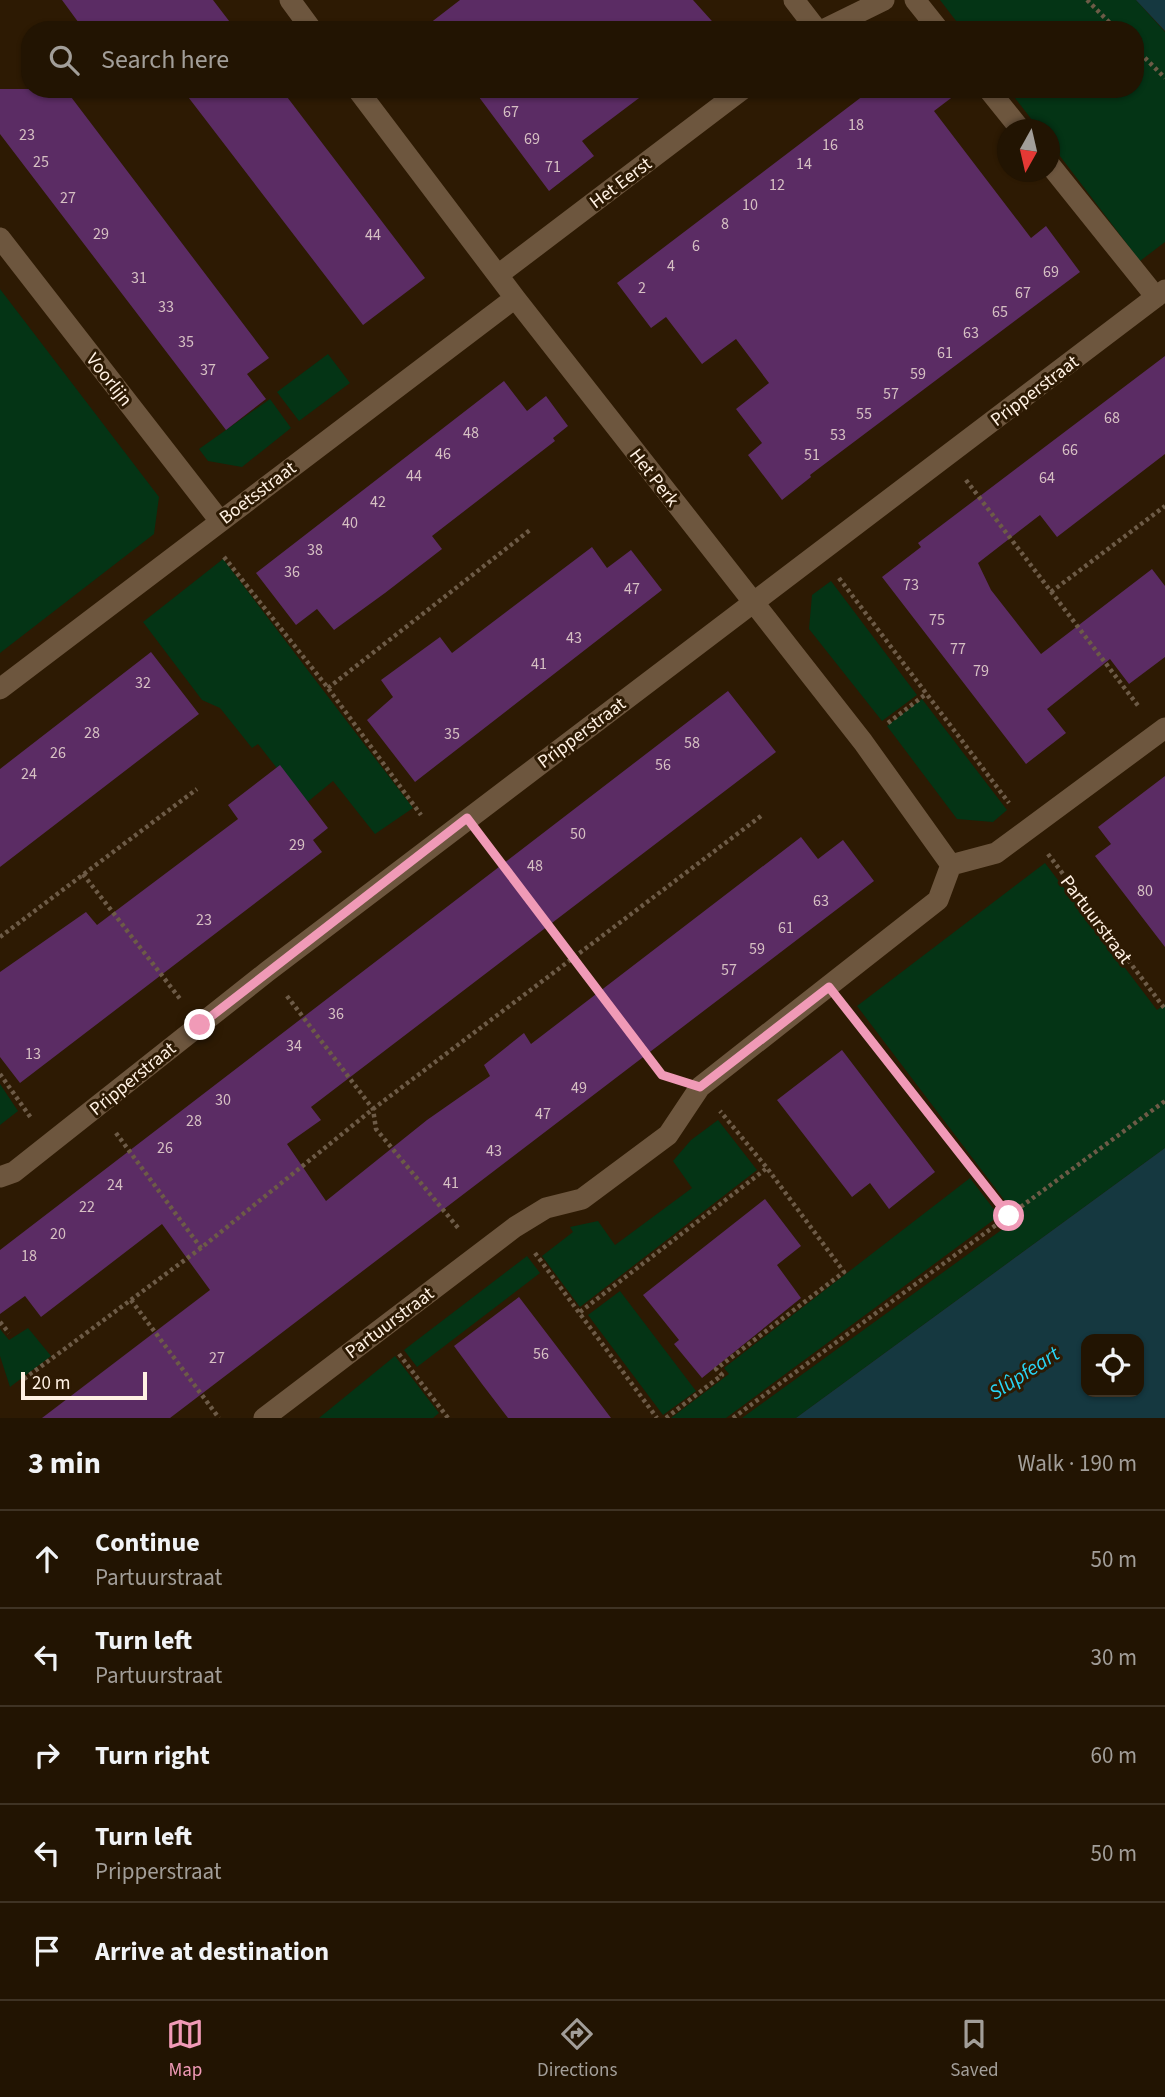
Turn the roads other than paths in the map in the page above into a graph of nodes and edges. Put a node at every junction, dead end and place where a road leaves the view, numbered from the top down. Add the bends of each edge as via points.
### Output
1 (290, 0) edge
2 (794, 0) edge
3 (884, 0) edge
4 (915, 0) edge
5 (305, 21) edge
6 (810, 21) edge
7 (841, 21) edge
8 (932, 21) edge
9 (364, 98) edge
10 (731, 98) edge
11 (995, 98) edge
12 (1011, 119) edge
13 (1060, 178) edge
14 (0, 238) edge
15 (498, 275) junction
16 (1161, 293) edge
17 (515, 298) junction
18 (212, 526) junction
19 (753, 603) junction
20 (0, 689) edge
21 (1162, 730) edge
22 (951, 866) junction
23 (0, 1177) edge
24 (264, 1418) edge

1 - 5 street
2 - 6 street
3 - 7 street
4 - 8 street
9 - 15 street, Het Perk
10 - 15 street, Het Eerst
11 - 12 street
13 - 16 street
14 - 18 street, Voorlijn
15 - 17 street, Het Perk
16 - 19 street, Pripperstraat
17 - 18 street, Boetsstraat
17 - 19 street, Het Perk
18 - 20 street, Boetsstraat
19 - 22 street, Het Perk via 863,742
19 - 23 street, Pripperstraat via 268,971 14,1172
21 - 22 street via 996,853
22 - 24 street, Partuurstraat via 938,900 700,1087 668,1135 582,1199 547,1208 515,1227

